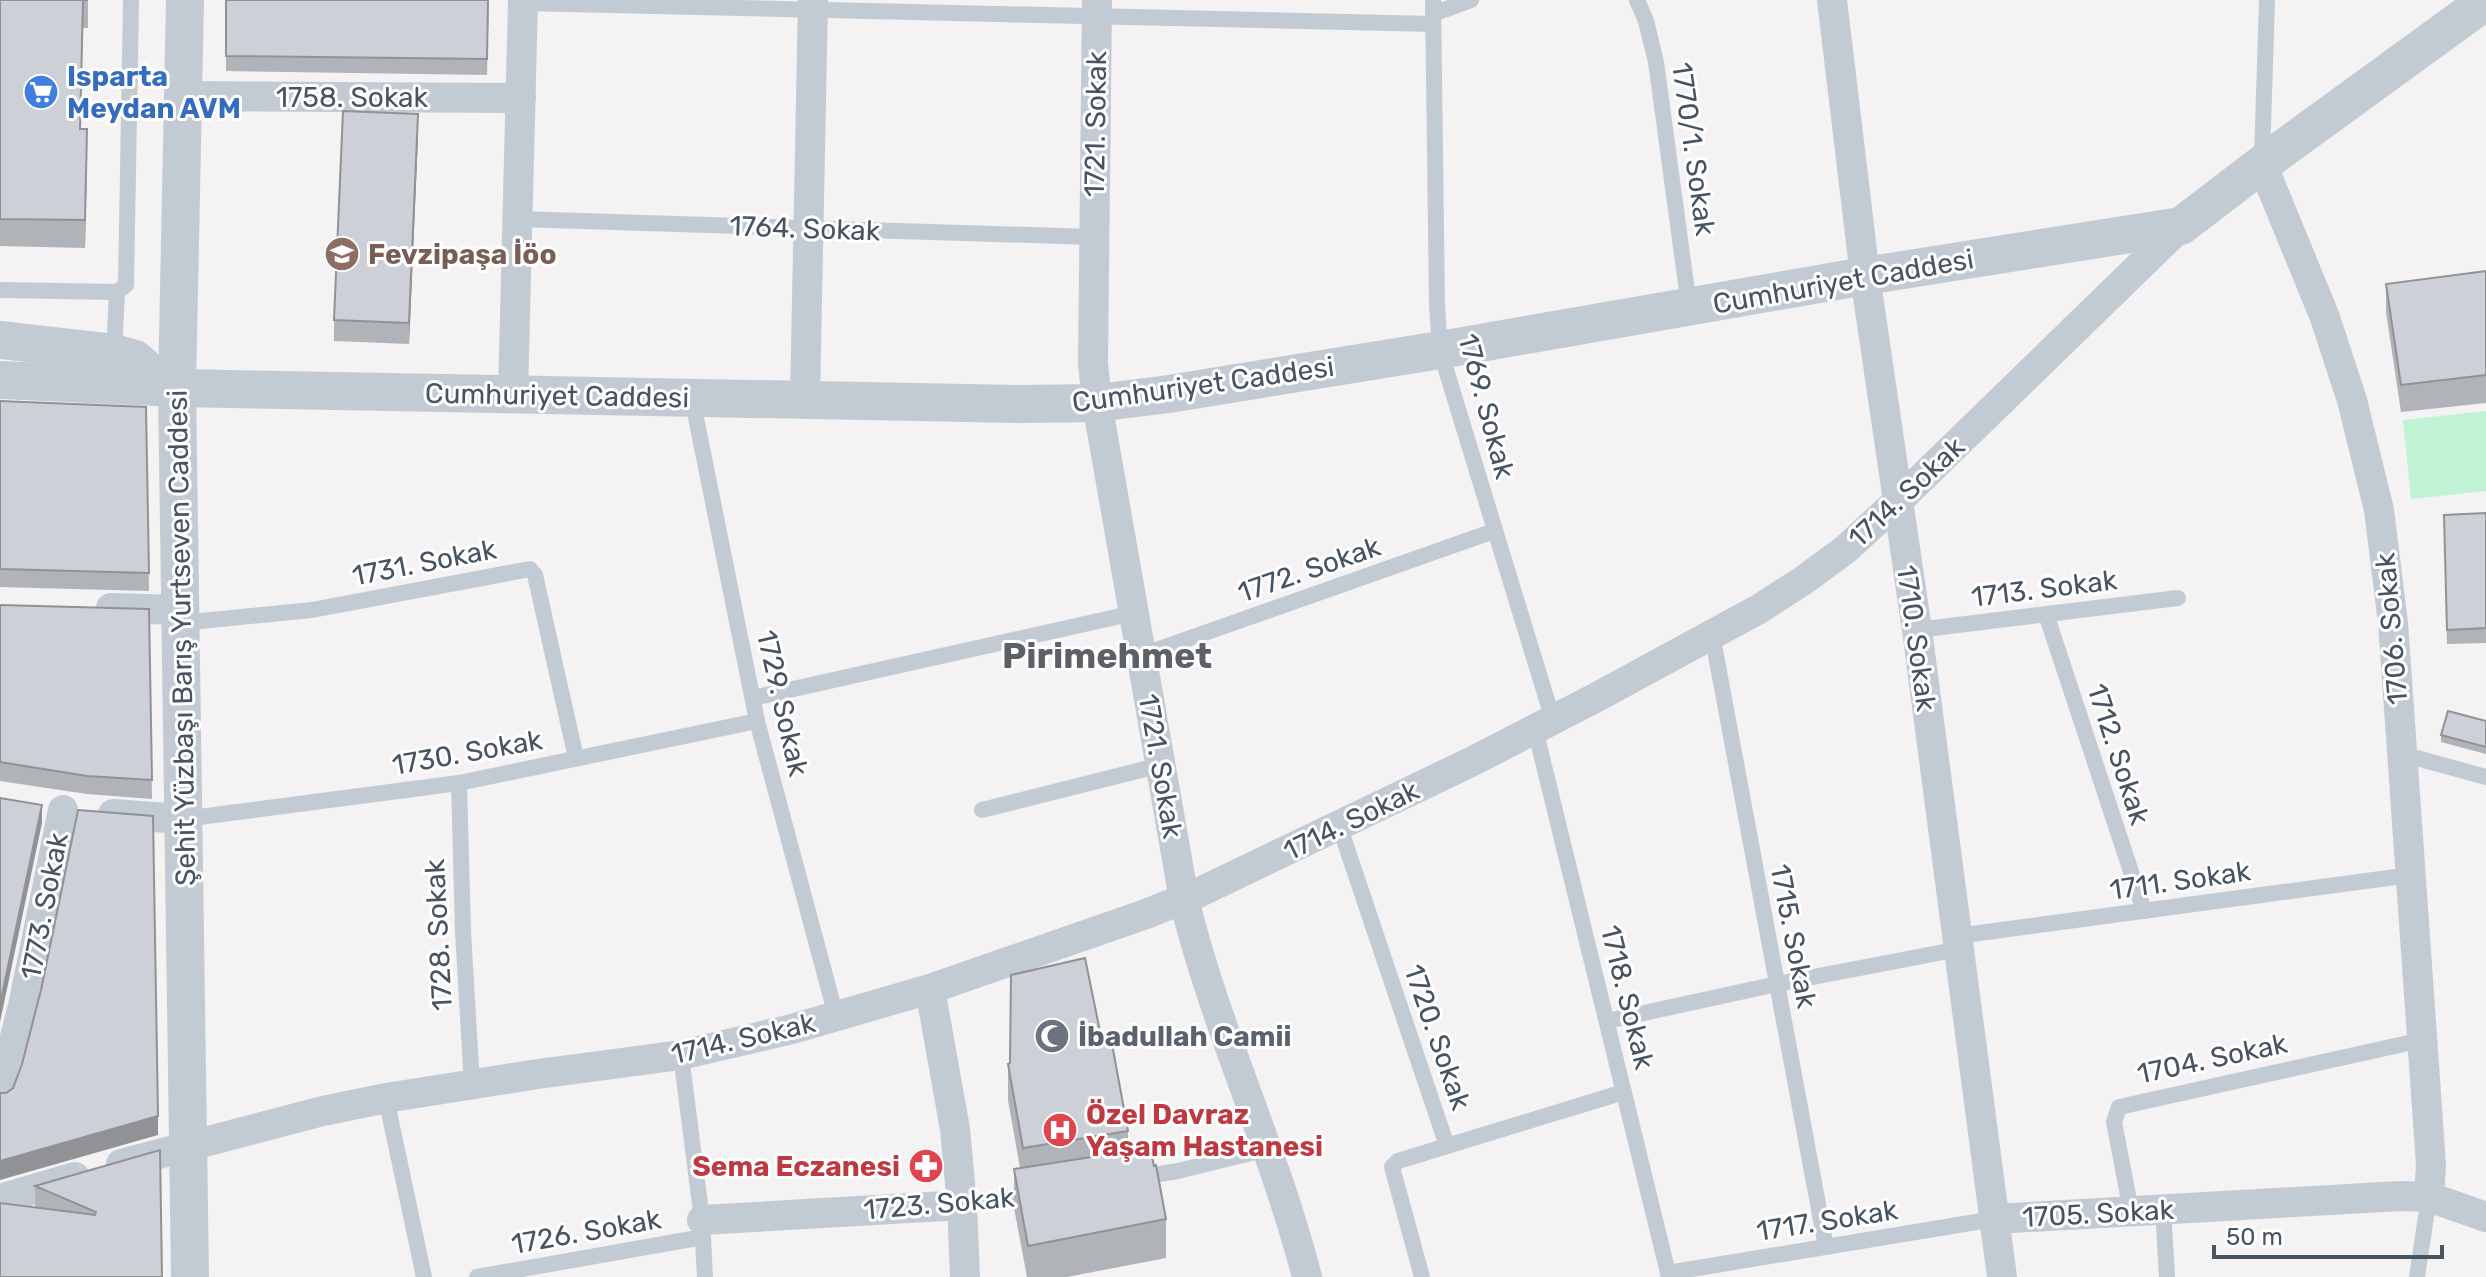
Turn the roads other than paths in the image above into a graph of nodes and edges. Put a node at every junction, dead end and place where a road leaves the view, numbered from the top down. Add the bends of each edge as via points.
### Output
1 (131, 0) edge
2 (185, 0) edge
3 (1471, 0) edge
4 (1637, 0) edge
5 (1832, 0) edge
6 (2267, 0) edge
7 (2436, 0) edge
8 (2486, 1) edge
9 (523, 2) edge
10 (812, 5) edge
11 (1097, 8) edge
12 (1433, 13) edge
13 (2425, 45) junction
14 (183, 96) junction
15 (521, 98) junction
16 (2262, 164) junction
17 (518, 219) junction
18 (2181, 226) junction
19 (808, 228) junction
20 (1093, 237) junction
21 (1865, 276) junction
22 (0, 290) edge
23 (117, 292) junction
24 (1689, 306) junction
25 (0, 340) edge
26 (1440, 350) junction
27 (114, 353) junction
28 (0, 380) edge
29 (172, 388) junction
30 (513, 394) junction
31 (692, 398) junction
32 (805, 400) junction
33 (1097, 403) junction
34 (1898, 501) junction
35 (1494, 531) junction
36 (2178, 598) dead end
37 (90, 608) edge
38 (1134, 613) junction
39 (2046, 614) junction
40 (181, 616) junction
41 (1917, 630) junction
42 (1712, 634) junction
43 (1142, 655) junction
44 (753, 698) junction
45 (757, 721) junction
46 (1544, 724) junction
47 (2402, 754) junction
48 (576, 758) junction
49 (1161, 765) junction
50 (2486, 777) edge
51 (459, 783) junction
52 (31, 804) edge
53 (63, 810) junction
54 (982, 810) dead end
55 (183, 819) junction
56 (1339, 825) junction
57 (2410, 875) junction
58 (1184, 899) junction
59 (2144, 911) junction
60 (1958, 943) junction
61 (1777, 984) junction
62 (930, 989) junction
63 (836, 1016) junction
64 (1607, 1021) junction
65 (2422, 1040) junction
66 (681, 1055) junction
67 (472, 1085) junction
68 (1624, 1092) junction
69 (0, 1095) edge
70 (386, 1098) junction
71 (188, 1145) junction
72 (1447, 1146) junction
73 (1267, 1149) junction
74 (1124, 1180) edge
75 (1051, 1191) edge
76 (2429, 1197) junction
77 (0, 1199) edge
78 (962, 1205) junction
79 (2163, 1209) junction
80 (2131, 1211) junction
81 (2486, 1217) edge
82 (1994, 1219) junction
83 (702, 1228) junction
84 (1826, 1247) junction
85 (1669, 1275) edge
86 (190, 1277) edge
87 (424, 1277) edge
88 (477, 1277) edge
89 (705, 1277) edge
90 (965, 1277) edge
91 (1307, 1277) edge
92 (1422, 1277) edge
93 (2002, 1277) edge
94 (2167, 1277) edge
95 (2417, 1277) edge

1 - 23 lane via 127,280
2 - 14 street, Şehit Yüzbaşı Barış Yurtseven Caddesi
3 - 12 lane
4 - 24 lane, 1770/1. Sokak via 1656,62
5 - 21 street, 1710. Sokak
6 - 16 lane, 1706. Sokak
7 - 13 street
8 - 13 street, 1714. Sokak
9 - 10 lane
9 - 15 street
10 - 11 lane
10 - 19 street
11 - 12 lane
11 - 20 street, 1721. Sokak
12 - 26 lane, 1769. Sokak
13 - 16 street, 1714. Sokak
14 - 15 street, 1758. Sokak
14 - 29 street, Şehit Yüzbaşı Barış Yurtseven Caddesi via 178,348
15 - 17 street
16 - 18 street, 1714. Sokak
16 - 47 street, 1706. Sokak via 2324,315 2379,510
17 - 19 lane, 1764. Sokak
17 - 30 street
18 - 21 street, Cumhuriyet Caddesi
18 - 34 street, 1714. Sokak
19 - 20 lane, 1764. Sokak
19 - 32 street
20 - 33 street, 1721. Sokak
21 - 24 street, Cumhuriyet Caddesi
21 - 34 street, 1710. Sokak
22 - 23 lane
23 - 27 lane
24 - 26 street, Cumhuriyet Caddesi
25 - 27 street
26 - 33 street, Cumhuriyet Caddesi
26 - 35 lane, 1769. Sokak
27 - 29 street via 135,359
28 - 29 street, Cumhuriyet Caddesi
29 - 30 street, Cumhuriyet Caddesi
29 - 40 street, Şehit Yüzbaşı Barış Yurtseven Caddesi
30 - 31 street, Cumhuriyet Caddesi
31 - 32 street, Cumhuriyet Caddesi
31 - 44 lane, 1729. Sokak
32 - 33 street, Cumhuriyet Caddesi
33 - 38 street, 1721. Sokak
34 - 41 street, 1710. Sokak
34 - 42 street, 1714. Sokak via 1804,580
35 - 43 lane, 1772. Sokak
35 - 46 lane, 1769. Sokak
36 - 39 lane, 1713. Sokak
37 - 40 street
38 - 43 street, 1721. Sokak
38 - 44 lane
39 - 41 lane, 1713. Sokak
39 - 59 lane, 1712. Sokak
40 - 48 lane, 1731. Sokak via 290,613 530,569
40 - 55 street, Şehit Yüzbaşı Barış Yurtseven Caddesi
41 - 60 street, 1710. Sokak
42 - 46 street, 1714. Sokak
42 - 61 lane, 1715. Sokak
43 - 49 street, 1721. Sokak
44 - 45 lane, 1729. Sokak
45 - 48 lane, 1730. Sokak
45 - 63 lane, 1729. Sokak
46 - 56 street, 1714. Sokak
46 - 64 lane, 1718. Sokak
47 - 50 lane
47 - 57 street, 1706. Sokak
48 - 51 lane, 1730. Sokak
49 - 54 lane
49 - 58 street, 1721. Sokak
51 - 55 lane, 1730. Sokak
51 - 67 lane, 1728. Sokak
52 - 53 street
53 - 55 street
53 - 69 street, 1773. Sokak
55 - 71 street, Şehit Yüzbaşı Barış Yurtseven Caddesi
56 - 58 street, 1714. Sokak
56 - 72 lane, 1720. Sokak
57 - 59 lane, 1711. Sokak
57 - 65 street, 1706. Sokak
58 - 62 street, 1714. Sokak
58 - 73 street, 1721. Sokak via 1205,976
59 - 60 lane, 1711. Sokak
60 - 61 lane, 1711. Sokak
60 - 82 street, 1710. Sokak
61 - 64 lane, 1711. Sokak
61 - 84 lane, 1715. Sokak
62 - 63 street, 1714. Sokak
62 - 78 street via 955,1129
63 - 66 street, 1714. Sokak
64 - 68 lane, 1718. Sokak
65 - 76 street, 1706. Sokak
65 - 80 lane, 1704. Sokak via 2123,1104 2114,1122
66 - 67 street, 1714. Sokak
66 - 83 lane
67 - 70 street, 1714. Sokak
68 - 72 lane
68 - 85 lane, 1718. Sokak
70 - 71 street, 1714. Sokak
70 - 87 lane
71 - 77 street, 1714. Sokak
71 - 86 street, Şehit Yüzbaşı Barış Yurtseven Caddesi
72 - 92 lane, 1720. Sokak via 1392,1167
73 - 74 lane
73 - 91 street, 1721. Sokak
75 - 78 lane, 1723. Sokak
76 - 79 street, 1705. Sokak
76 - 81 street, 1705. Sokak
76 - 95 lane, 1706. Sokak
78 - 83 street, 1723. Sokak
78 - 90 street
79 - 80 street, 1705. Sokak
79 - 94 lane
80 - 82 street, 1705. Sokak
82 - 84 lane, 1717. Sokak
82 - 93 street, 1710. Sokak
83 - 88 lane, 1726. Sokak
83 - 89 lane
84 - 85 lane, 1717. Sokak

